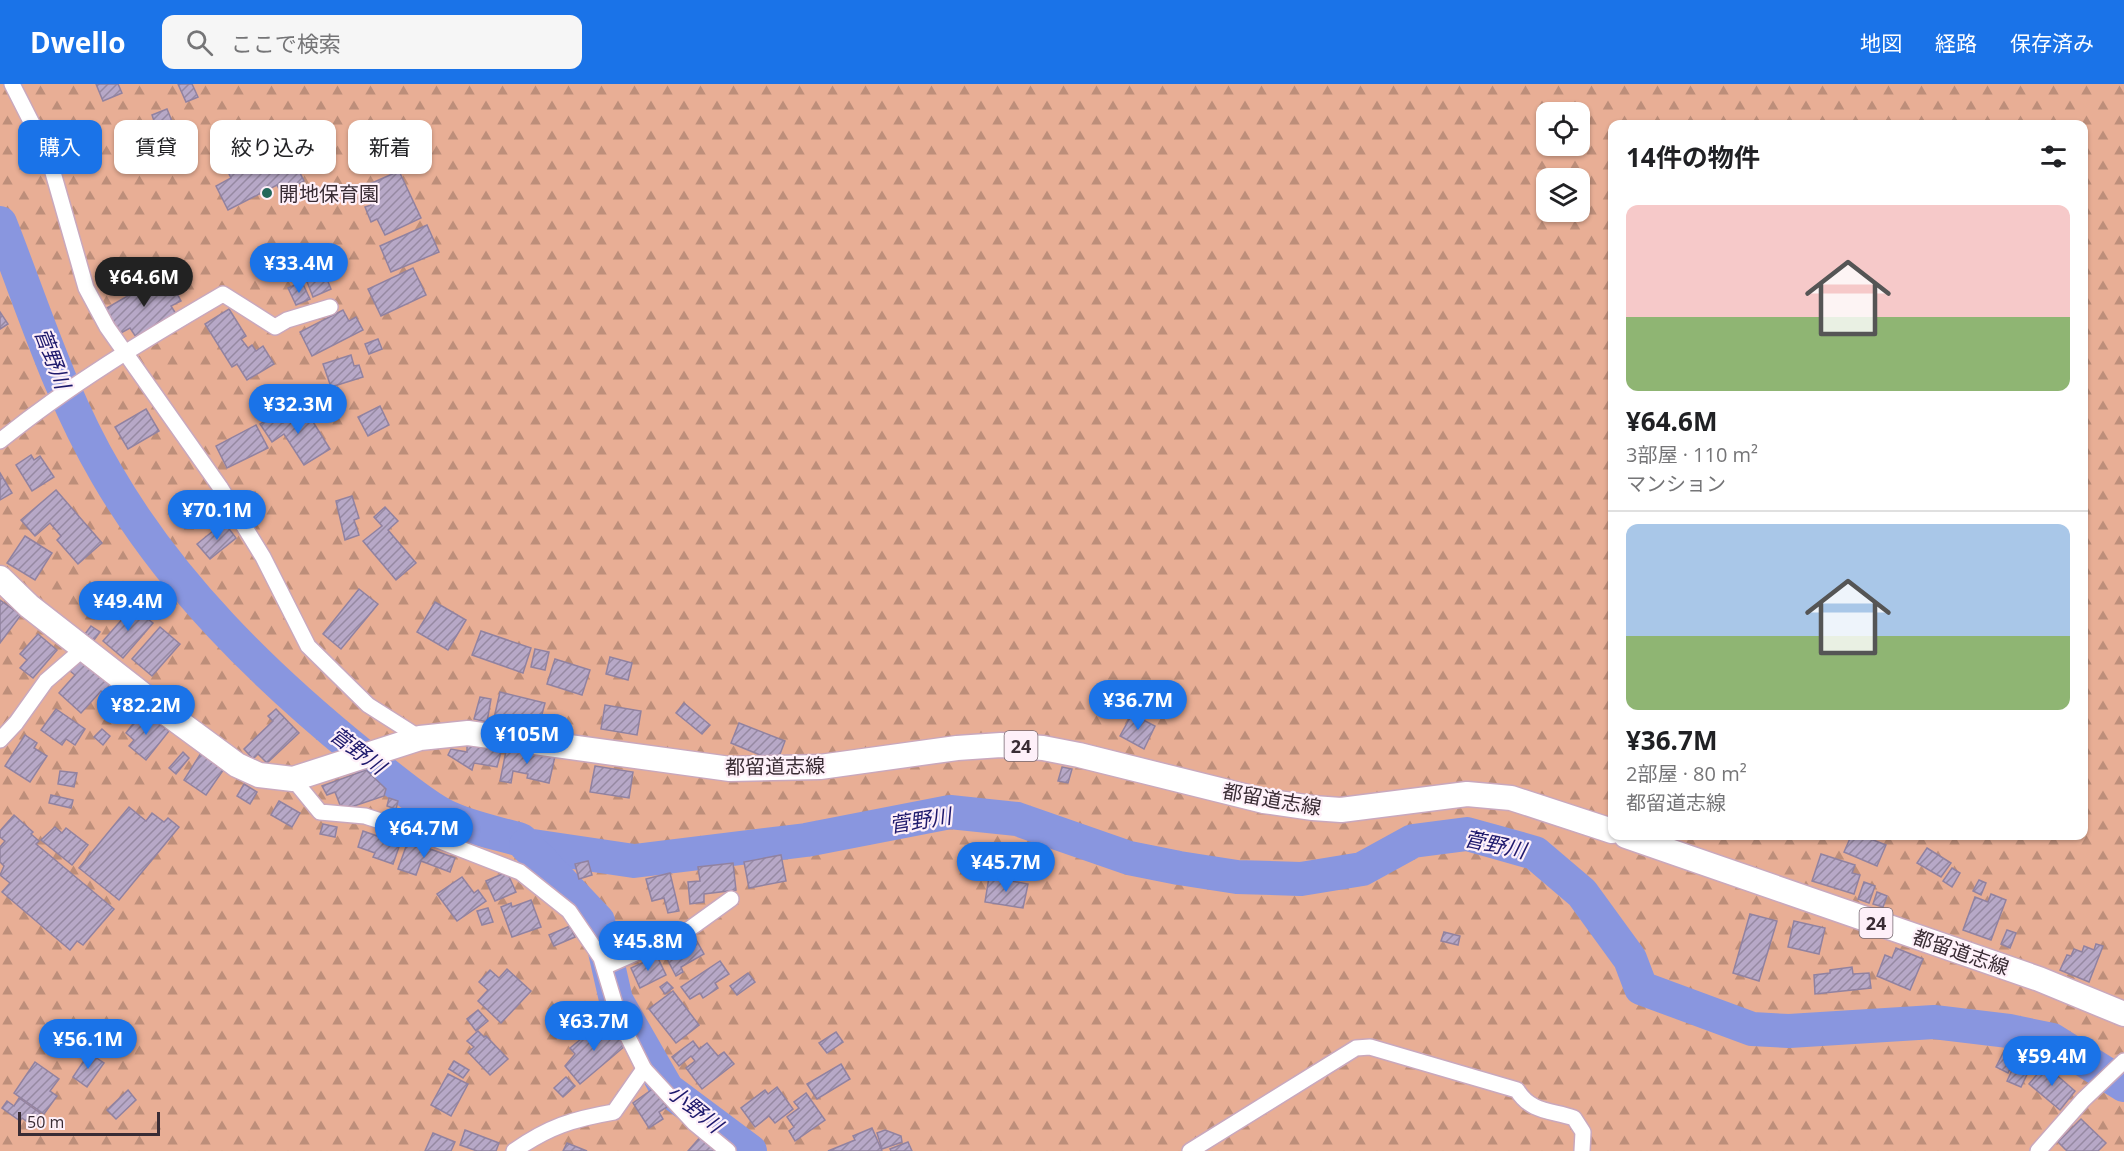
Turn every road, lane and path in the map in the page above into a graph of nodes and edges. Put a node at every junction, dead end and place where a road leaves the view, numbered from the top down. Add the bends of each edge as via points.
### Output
1 (12, 84) edge
2 (330, 307) dead end
3 (124, 352) junction
4 (0, 441) edge
5 (0, 578) edge
6 (83, 649) junction
7 (420, 738) junction
8 (0, 740) edge
9 (293, 779) junction
10 (1608, 830) edge
11 (1638, 840) edge
12 (731, 900) dead end
13 (603, 967) junction
14 (2124, 1014) edge
15 (2124, 1061) edge
16 (644, 1069) junction
17 (514, 1151) edge
18 (728, 1151) edge
19 (1190, 1151) edge
20 (1582, 1151) edge
21 (2038, 1151) edge

1 - 3 street via 48,155 87,288
2 - 3 street via 275,327 223,294
3 - 4 street
3 - 7 street via 220,487 263,557 308,646 368,705
5 - 6 main road, 都留道志線 / 24
6 - 8 street via 46,681
6 - 9 main road, 都留道志線 / 24 via 237,765 259,775
7 - 9 main road, 都留道志線 / 24
7 - 10 main road, 都留道志線 / 24 via 468,733 730,769 820,767 1001,745 1044,748 1274,803 1341,810 1467,794 1510,798
9 - 13 street via 320,812 365,816 520,872 569,911
11 - 14 main road, 都留道志線 / 24 via 2039,979
12 - 13 street via 688,930
13 - 16 street via 620,1022
15 - 21 street
16 - 17 street via 614,1112 572,1119 541,1132
16 - 18 street via 694,1123
19 - 20 street via 1356,1048 1370,1047 1517,1090 1534,1109 1574,1118 1583,1132

